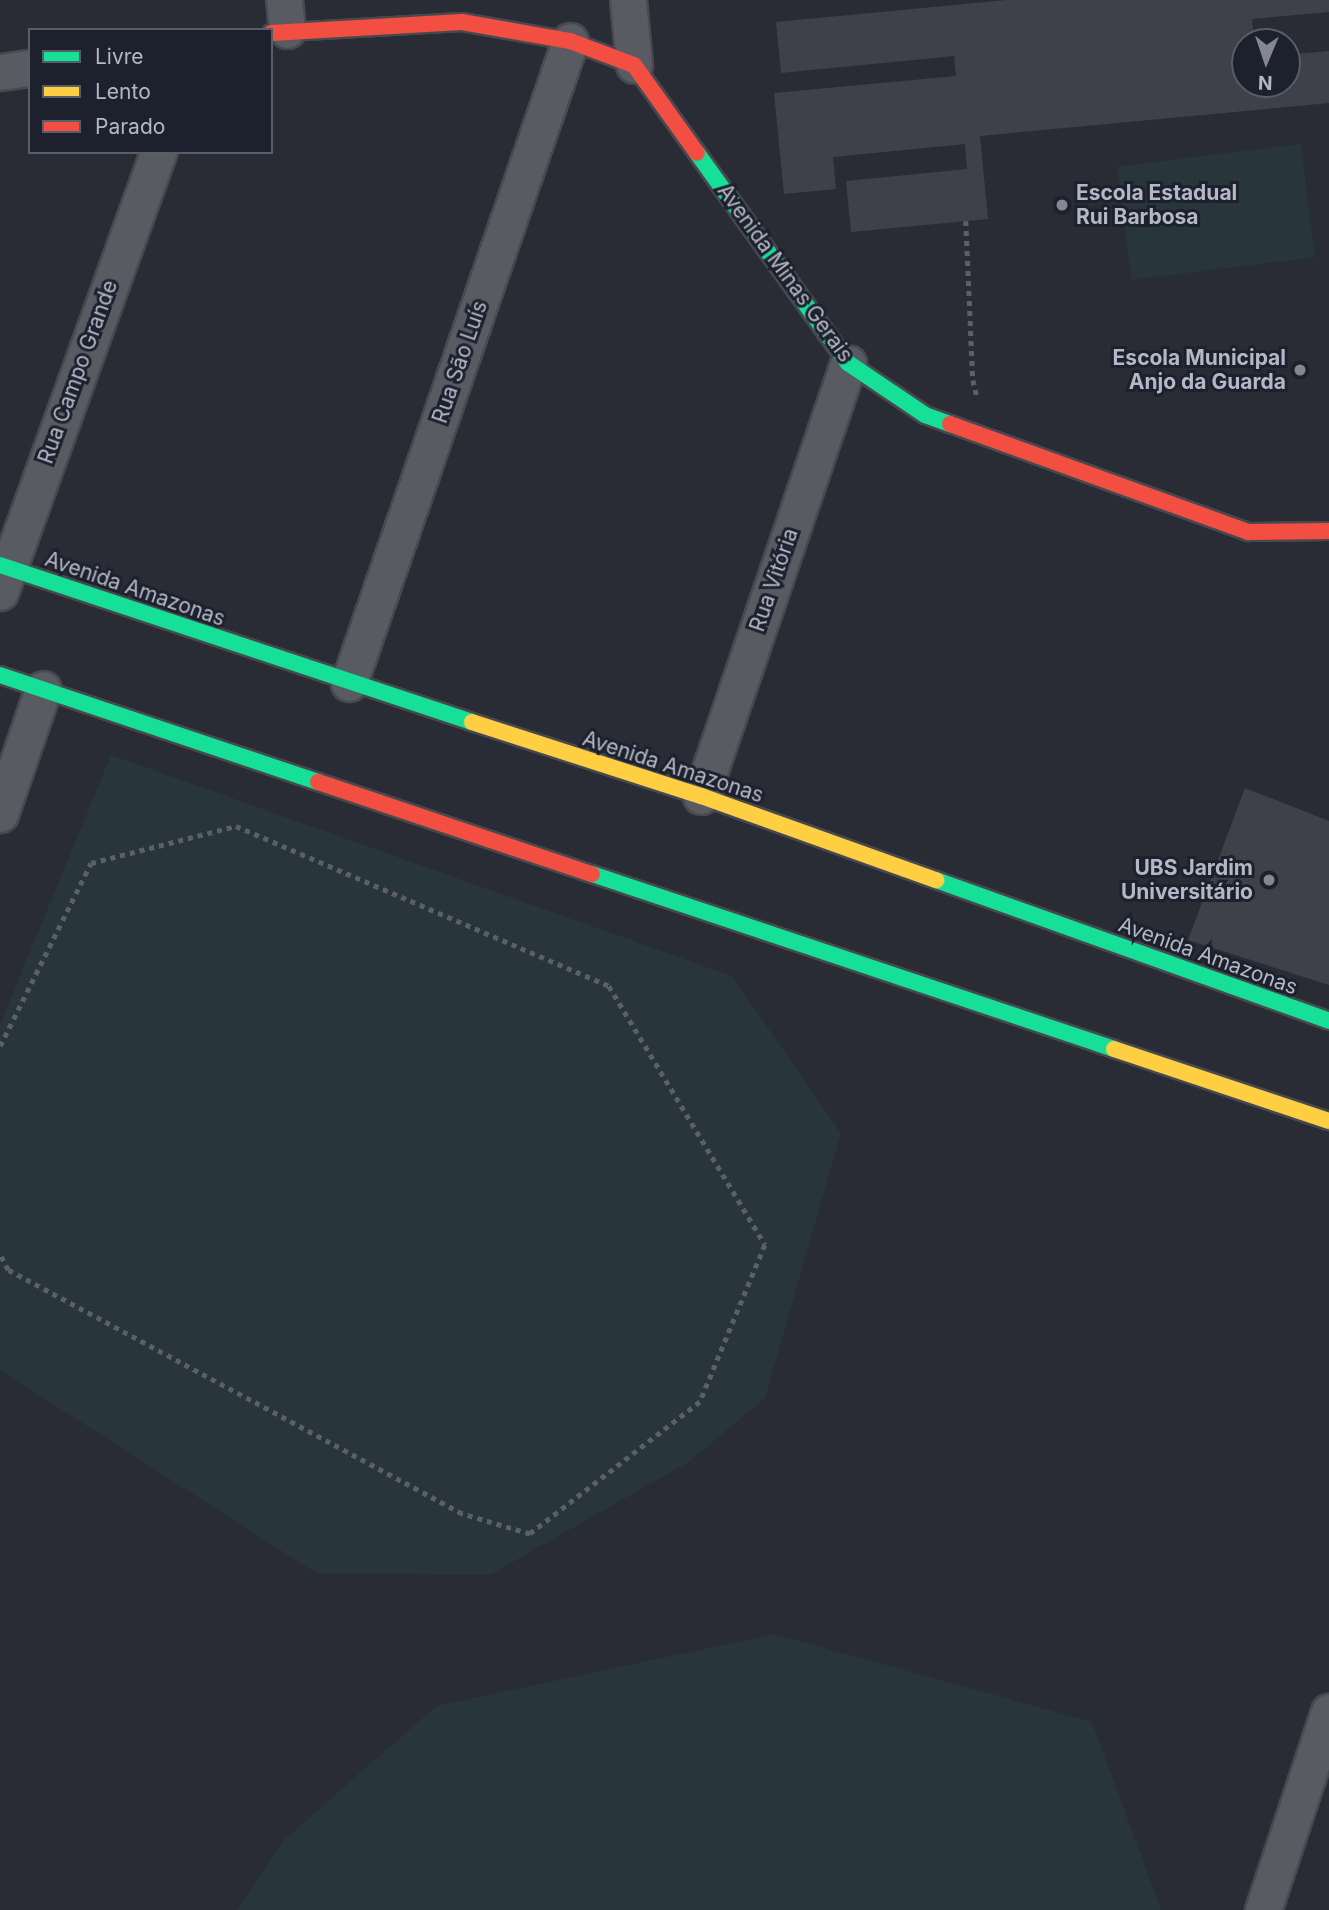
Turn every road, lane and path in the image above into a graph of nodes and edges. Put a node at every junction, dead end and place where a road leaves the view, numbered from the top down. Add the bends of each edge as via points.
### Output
1 (628, 0) edge
2 (281, 21) edge
3 (570, 41) junction
4 (634, 65) junction
5 (28, 68) edge
6 (0, 72) edge
7 (157, 154) edge
8 (966, 221) dead end
9 (848, 363) junction
10 (987, 438) junction
11 (1329, 531) edge
12 (2, 575) edge
13 (0, 675) edge
14 (349, 683) junction
15 (43, 689) junction
16 (701, 796) junction
17 (0, 814) edge
18 (1329, 1021) edge
19 (0, 1046) edge
20 (1329, 1121) edge
21 (0, 1255) edge
22 (1329, 1712) edge
23 (1263, 1910) edge

1 - 4 street
2 - 3 street via 462,22
3 - 4 street
3 - 14 street, Rua São Luís
4 - 9 street, Avenida Minas Gerais
5 - 6 street
7 - 12 street, Rua Campo Grande
8 - 10 path via 973,380
9 - 10 street, Avenida Minas Gerais via 925,415
9 - 16 street, Rua Vitória
10 - 11 street, Avenida Minas Gerais via 1249,532
12 - 14 street, Avenida Amazonas
13 - 15 street
14 - 16 street, Avenida Amazonas
15 - 17 street
15 - 20 street
16 - 18 street, Avenida Amazonas
19 - 21 path via 91,863 236,826 609,986 765,1245 700,1402 530,1534 462,1514 8,1270
22 - 23 street

